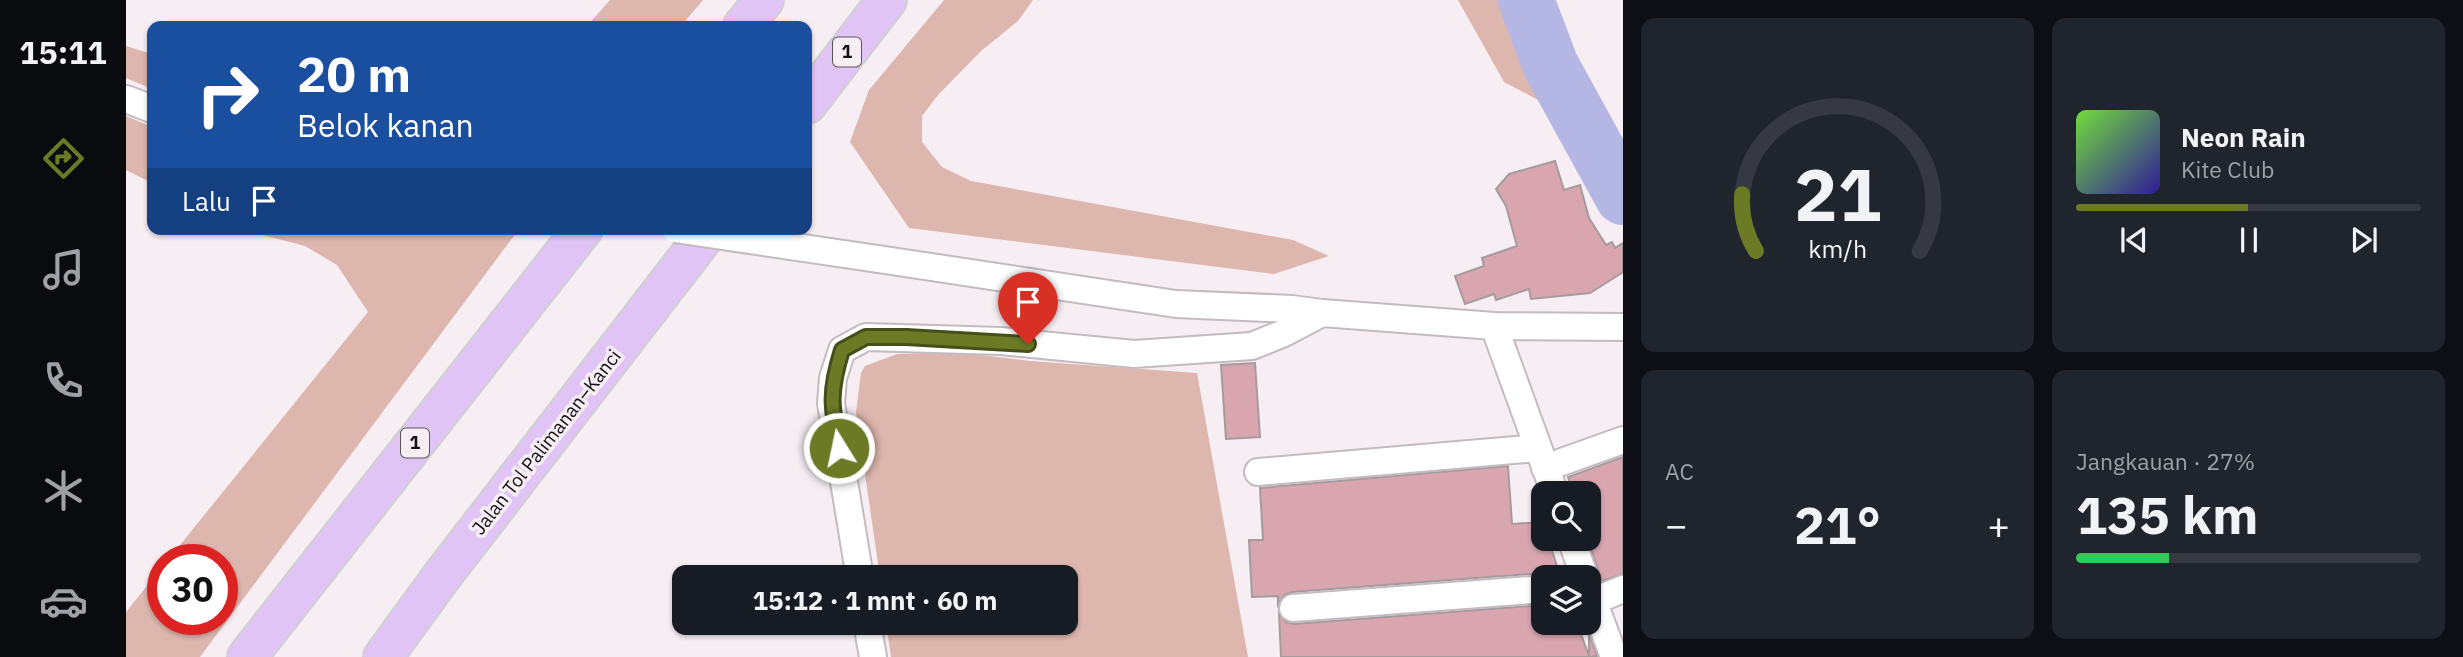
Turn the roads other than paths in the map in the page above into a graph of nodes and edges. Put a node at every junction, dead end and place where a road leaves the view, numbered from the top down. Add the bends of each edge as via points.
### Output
1 (764, 0) edge
2 (887, 0) edge
3 (747, 21) edge
4 (812, 98) edge
5 (126, 99) edge
6 (147, 107) edge
7 (578, 235) edge
8 (705, 235) edge
9 (716, 235) edge
10 (1322, 313) junction
11 (1494, 326) junction
12 (1623, 327) edge
13 (1623, 440) edge
14 (1542, 458) junction
15 (1258, 472) dead end
16 (1550, 481) edge
17 (858, 565) edge
18 (442, 576) junction
19 (1601, 589) edge
20 (1623, 589) edge
21 (1531, 590) edge
22 (1293, 608) dead end
23 (1601, 622) edge
24 (869, 635) edge
25 (247, 657) edge
26 (383, 657) edge
27 (399, 657) edge
28 (873, 657) edge
29 (1614, 657) edge

1 - 3 highway
2 - 4 highway, 1
5 - 6 street
7 - 25 highway, 1
8 - 18 highway, Jalan Tol Palimanan–Kanci
9 - 10 street, bridge via 1176,304
10 - 11 street
10 - 17 street via 1252,346 1134,354 1001,341 866,337 842,350 831,403
11 - 12 street
11 - 14 street
13 - 14 street
14 - 15 street
14 - 16 street
18 - 26 highway, Jalan Tol Palimanan–Kanci
18 - 27 highway
19 - 20 street
21 - 22 street
23 - 29 street
24 - 28 street

